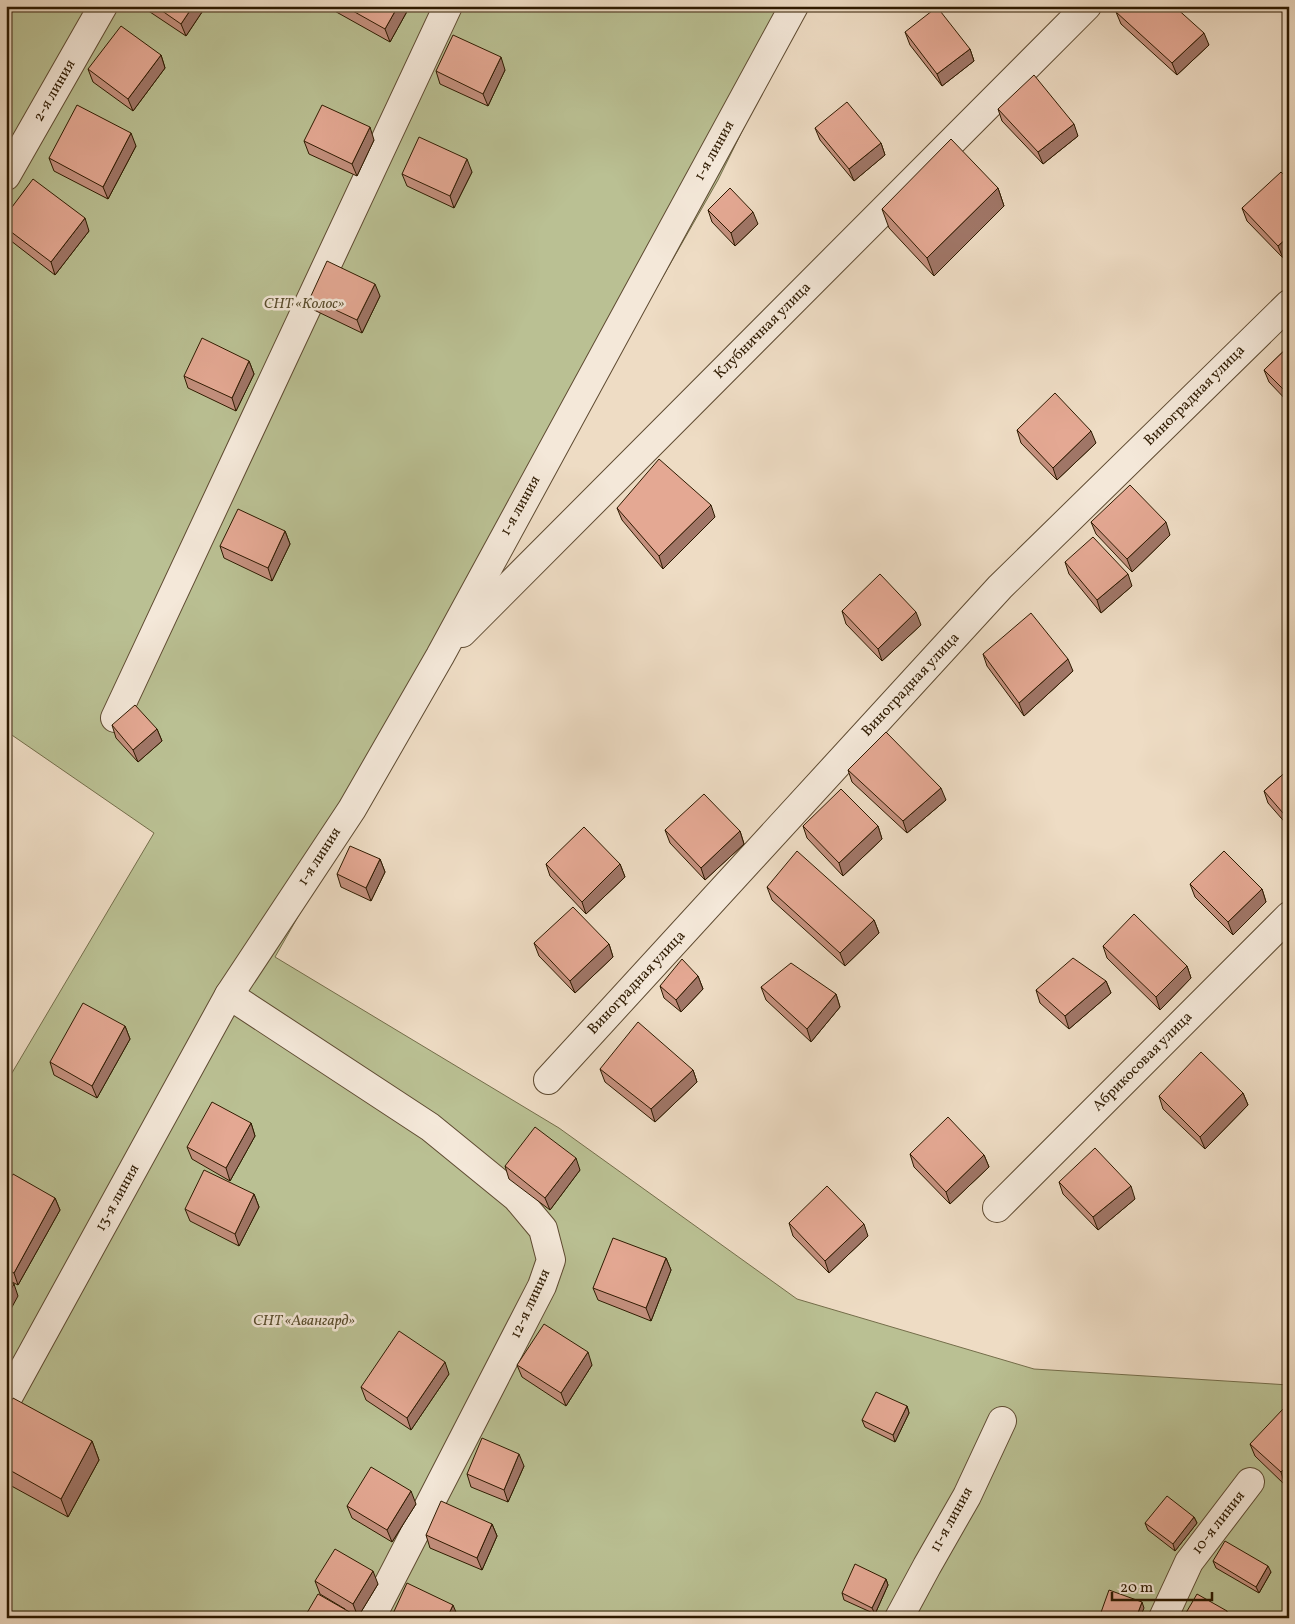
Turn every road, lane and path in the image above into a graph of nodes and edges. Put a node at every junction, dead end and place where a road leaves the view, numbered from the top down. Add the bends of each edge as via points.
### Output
1 (104, 6) edge
2 (448, 6) edge
3 (794, 6) edge
4 (1087, 6) edge
5 (6, 176) edge
6 (1289, 304) edge
7 (440, 656) junction
8 (115, 718) dead end
9 (1289, 916) edge
10 (230, 995) junction
11 (548, 1080) dead end
12 (997, 1208) dead end
13 (6, 1401) edge
14 (1002, 1420) dead end
15 (1250, 1482) dead end
16 (371, 1618) edge
17 (899, 1618) edge
18 (1163, 1618) edge

1 - 5 street, 2-я линия
2 - 8 street
3 - 7 street, 1-я линия
4 - 7 street, Клубничная улица
6 - 11 street, Виноградная улица via 1000,588
7 - 10 street, 1-я линия via 352,809
9 - 12 street, Абрикосовая улица
10 - 13 street, 13-я линия
10 - 16 street, 12-я линия via 430,1127 517,1198 543,1229 550,1260 542,1286
14 - 17 street, 11-я линия via 967,1496
15 - 18 street, 10-я линия via 1189,1562

